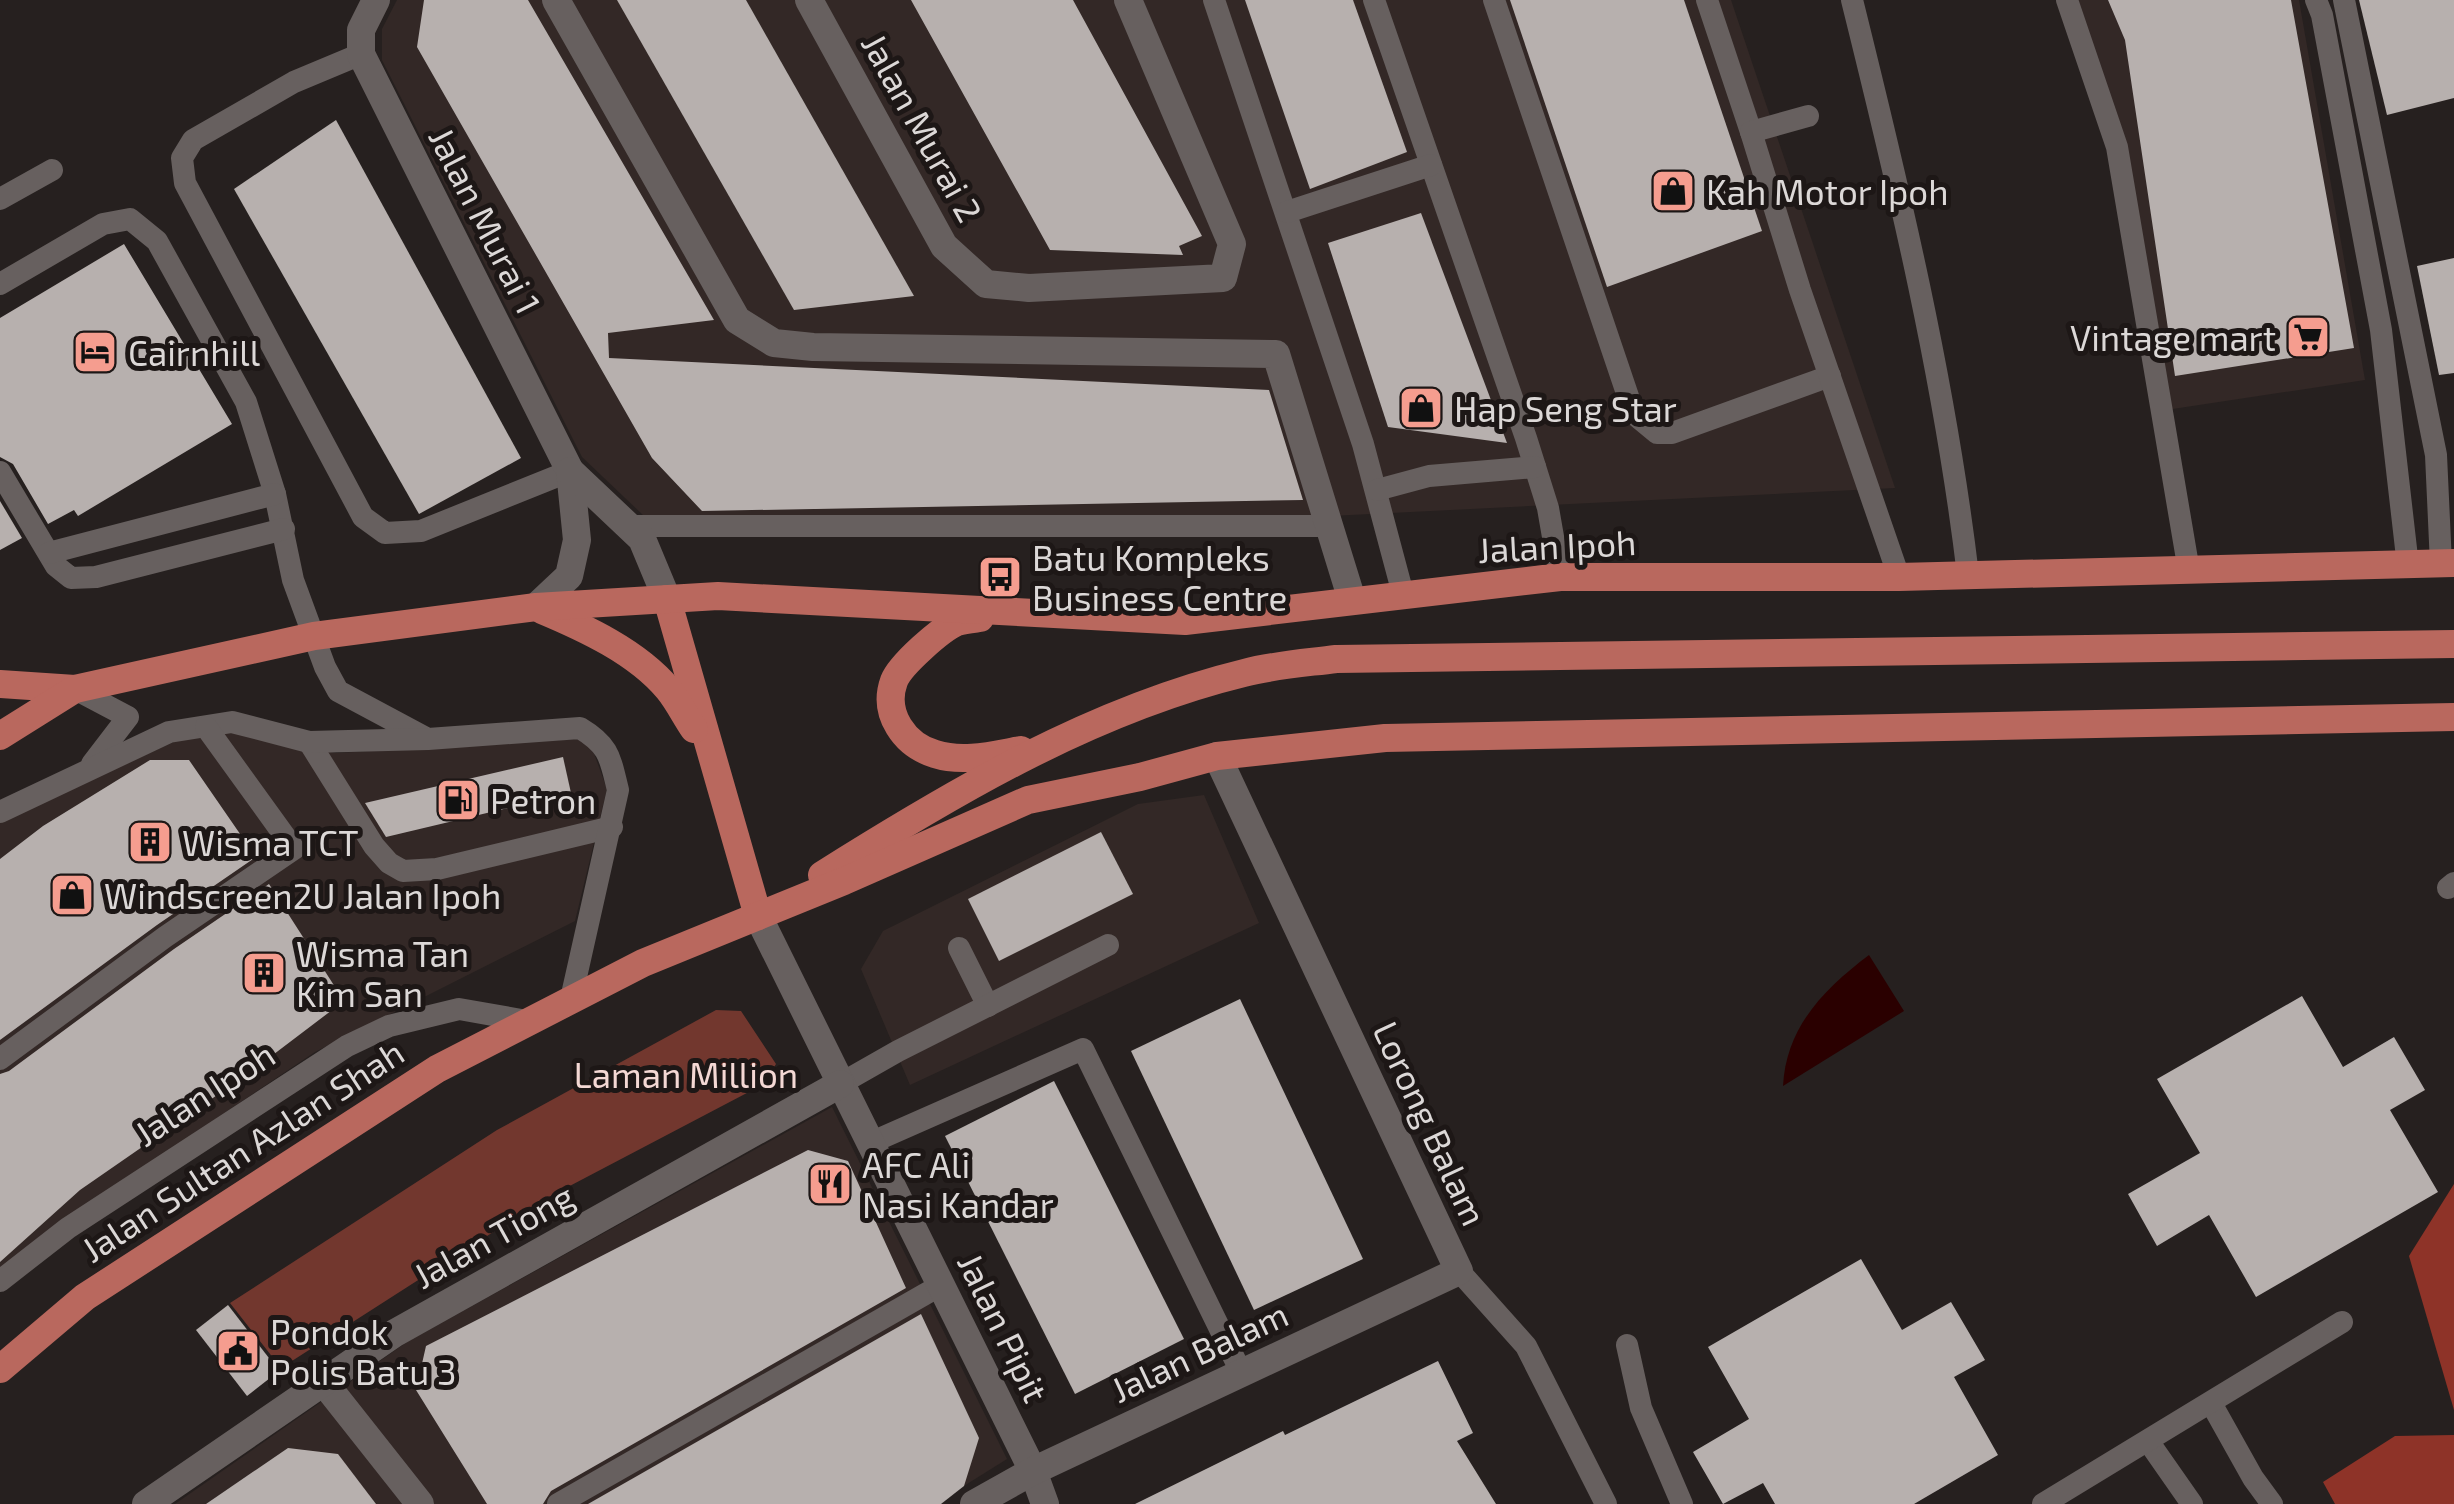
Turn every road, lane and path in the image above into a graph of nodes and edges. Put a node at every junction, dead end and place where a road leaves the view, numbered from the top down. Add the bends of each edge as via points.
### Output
1 (376, 0) edge
2 (556, 0) edge
3 (809, 0) edge
4 (1128, 0) edge
5 (1214, 0) edge
6 (1374, 0) edge
7 (1494, 0) edge
8 (1707, 0) edge
9 (1852, 0) edge
10 (2066, 0) edge
11 (2316, 0) edge
12 (2344, 0) edge
13 (361, 54) junction
14 (1808, 116) dead end
15 (1751, 132) junction
16 (1432, 165) junction
17 (52, 170) dead end
18 (0, 199) edge
19 (1287, 212) junction
20 (0, 284) edge
21 (1830, 376) junction
22 (1535, 468) junction
23 (570, 471) junction
24 (0, 472) edge
25 (2446, 472) edge
26 (1377, 490) junction
27 (274, 494) junction
28 (632, 526) junction
29 (1331, 526) junction
30 (284, 529) junction
31 (49, 553) junction
32 (2447, 564) edge
33 (2408, 566) junction
34 (2189, 571) junction
35 (1560, 576) junction
36 (1968, 576) junction
37 (1899, 577) junction
38 (1403, 594) junction
39 (667, 598) junction
40 (1352, 600) junction
41 (536, 607) junction
42 (1004, 613) junction
43 (314, 636) junction
44 (2454, 644) edge
45 (0, 684) edge
46 (75, 688) junction
47 (2454, 716) edge
48 (206, 727) junction
49 (0, 736) edge
50 (428, 739) junction
51 (310, 742) junction
52 (1057, 743) junction
53 (709, 752) junction
54 (1217, 756) junction
55 (90, 767) junction
56 (0, 812) edge
57 (612, 827) junction
58 (758, 916) junction
59 (1108, 945) dead end
60 (959, 948) dead end
61 (572, 1000) junction
62 (988, 1006) junction
63 (526, 1021) junction
64 (0, 1058) edge
65 (840, 1084) junction
66 (870, 1143) junction
67 (1459, 1270) junction
68 (0, 1281) edge
69 (941, 1284) junction
70 (2342, 1322) dead end
71 (1626, 1345) dead end
72 (0, 1369) edge
73 (1242, 1372) junction
74 (322, 1380) junction
75 (2210, 1402) junction
76 (2148, 1441) junction
77 (1033, 1471) junction
78 (148, 1504) edge
79 (420, 1504) edge
80 (558, 1504) edge
81 (974, 1504) edge
82 (1045, 1504) edge
83 (1606, 1504) edge
84 (1682, 1504) edge
85 (2044, 1504) edge
86 (2192, 1504) edge
87 (2272, 1504) edge

1 - 13 street via 361,30
2 - 29 street via 738,320 774,343 813,347 1276,354
3 - 4 street, Jalan Murai 2 via 944,246 986,284 1029,288 1223,278 1232,244
5 - 19 lane
6 - 16 lane
7 - 21 lane via 1634,414 1658,433 1672,433
8 - 15 lane
9 - 36 lane via 1956,466
10 - 34 lane via 2117,147
11 - 33 lane via 2381,330
12 - 25 lane
13 - 23 street, Jalan Murai 1
13 - 23 lane via 294,82 193,140 182,158 185,183 363,518 385,533 421,531
14 - 15 lane
15 - 21 lane
16 - 19 lane
16 - 22 lane
17 - 18 lane
19 - 26 lane
20 - 27 lane via 103,224 130,219 157,241 246,402
21 - 37 lane
22 - 26 lane via 1429,476
22 - 35 lane
23 - 28 street, Jalan Murai 1
23 - 41 street, Jalan Murai 1 via 576,540 569,576
24 - 31 lane
25 - 32 lane
26 - 38 lane
27 - 30 lane
27 - 31 lane
28 - 29 lane
28 - 39 street, Jalan Murai 1
29 - 40 street
30 - 31 lane via 96,577 72,578
30 - 43 lane via 293,580
32 - 33 main road, Jalan Ipoh
33 - 34 main road, Jalan Ipoh
34 - 36 main road, Jalan Ipoh
35 - 37 main road, Jalan Ipoh
35 - 38 main road, Jalan Ipoh
36 - 37 main road, Jalan Ipoh
38 - 40 main road, Jalan Ipoh
39 - 41 main road
39 - 42 main road, Jalan Ipoh
39 - 53 main road
40 - 42 main road, Jalan Ipoh via 1185,622
41 - 43 main road
41 - 53 main road via 633,659 667,688
42 - 52 main road via 956,622 918,652 894,681 892,710 901,734 936,754 962,758
43 - 46 main road
43 - 50 lane via 338,690
44 - 52 main road via 1336,659 1247,672 1165,696
45 - 46 main road
46 - 49 main road
46 - 55 lane via 128,717
47 - 54 main road via 1384,738
48 - 51 lane via 232,722
48 - 55 lane via 169,732
48 - 64 lane via 294,849
50 - 51 lane
50 - 57 lane via 580,728 601,741 610,757 618,790
51 - 57 lane via 374,846 402,871 437,870
52 - 58 main road via 942,800
53 - 58 main road
54 - 58 main road via 1028,800
54 - 67 street, Lorong Balam
55 - 56 lane
57 - 61 lane
58 - 61 main road, Jalan Sultan Azlan Shah
58 - 65 street, Jalan Pipit
59 - 62 lane
60 - 62 lane
61 - 63 main road, Jalan Sultan Azlan Shah
62 - 65 lane
63 - 68 lane, Jalan Ipoh via 460,1009 375,1032 199,1140
63 - 72 main road, Jalan Sultan Azlan Shah via 437,1069 101,1286
65 - 66 street, Jalan Pipit
65 - 74 street, Jalan Tiong
66 - 69 street, Jalan Pipit
66 - 73 lane via 1083,1049
67 - 73 street, Jalan Balam
67 - 83 lane, Lorong Balam via 1526,1346
69 - 77 street, Jalan Pipit
69 - 80 lane
70 - 75 lane
71 - 84 lane via 1641,1408
73 - 77 street, Jalan Balam
74 - 78 street, Jalan Tiong
74 - 79 street
75 - 76 lane
75 - 87 lane
76 - 85 lane
76 - 86 lane
77 - 81 street, Jalan Balam
77 - 82 street, Jalan Pipit

